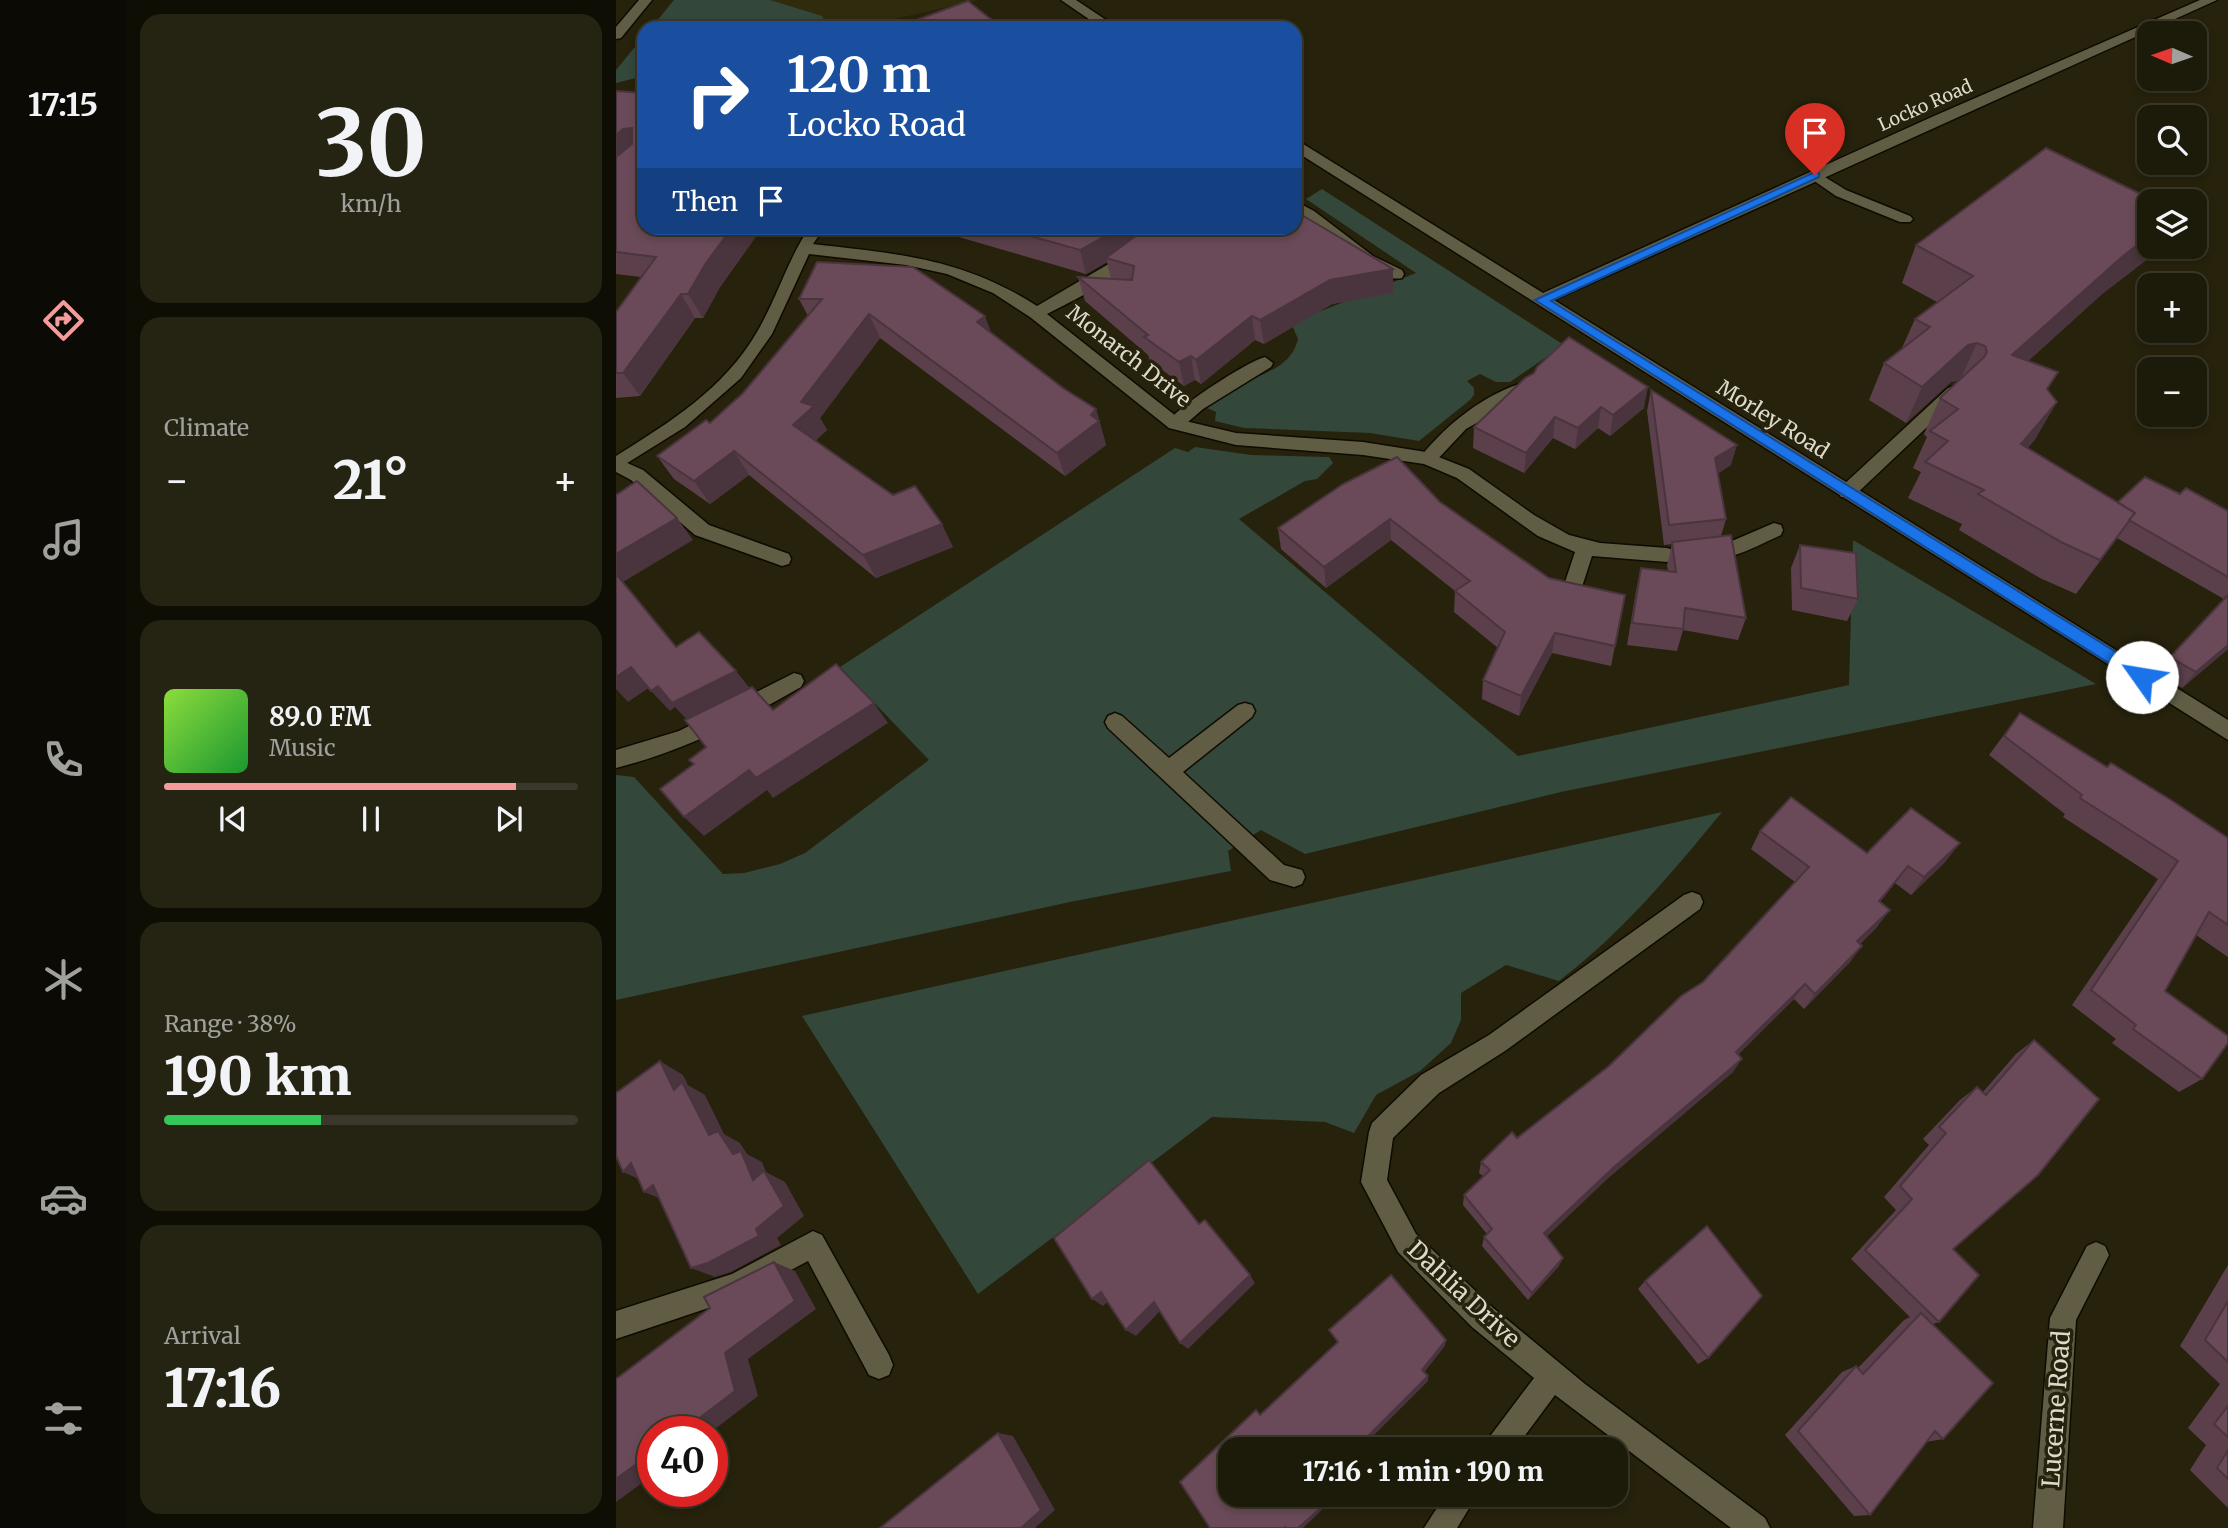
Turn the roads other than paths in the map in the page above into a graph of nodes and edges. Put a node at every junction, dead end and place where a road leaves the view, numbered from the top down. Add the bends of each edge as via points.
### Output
1 (646, 0) edge
2 (1067, 0) edge
3 (2211, 0) edge
4 (1100, 21) edge
5 (616, 35) edge
6 (1302, 149) edge
7 (1815, 175) junction
8 (1302, 211) edge
9 (1905, 219) dead end
10 (811, 235) edge
11 (1153, 235) edge
12 (802, 248) junction
13 (1396, 274) dead end
14 (1541, 300) junction
15 (1036, 313) junction
16 (1265, 363) dead end
17 (1524, 388) edge
18 (1959, 388) edge
19 (1175, 424) junction
20 (1428, 459) junction
21 (616, 464) edge
22 (1847, 492) junction
23 (1774, 530) dead end
24 (1585, 548) junction
25 (782, 559) dead end
26 (1573, 588) edge
27 (794, 681) dead end
28 (1245, 711) dead end
29 (1115, 722) dead end
30 (2228, 731) edge
31 (616, 759) edge
32 (1168, 771) junction
33 (1294, 877) dead end
34 (1692, 902) dead end
35 (2096, 1255) dead end
36 (616, 1325) edge
37 (879, 1365) dead end
38 (1553, 1375) junction
39 (1506, 1437) edge
40 (1454, 1507) edge
41 (1438, 1528) edge
42 (1755, 1528) edge
43 (2048, 1528) edge

1 - 5 street
2 - 4 street
3 - 7 street, Locko Road
6 - 14 street, Morley Road
7 - 9 street via 1842,193
7 - 14 street, Locko Road
8 - 13 street via 1372,265
10 - 12 street
11 - 15 street via 1122,265
12 - 15 street, Monarch Drive via 951,270 999,289
12 - 21 street via 750,357 690,416
14 - 22 street, Morley Road
15 - 19 street, Monarch Drive
16 - 19 street
17 - 20 street via 1470,415
18 - 22 street
19 - 20 street, Monarch Drive via 1246,441 1365,447
20 - 24 street, Monarch Drive via 1468,476 1545,531
21 - 25 street via 637,475 702,530
22 - 30 street, Morley Road
23 - 24 street, Monarch Drive via 1735,547 1667,555
24 - 26 street
27 - 31 street via 684,739
28 - 32 street
29 - 32 street
32 - 33 street via 1278,873
34 - 38 street, Dahlia Drive via 1496,1043 1430,1084 1381,1132 1374,1182 1407,1243 1482,1317
35 - 43 street, Lucerne Road via 2063,1318
36 - 37 street via 738,1285 813,1244
38 - 39 street
38 - 42 street, Dahlia Drive
40 - 41 street

